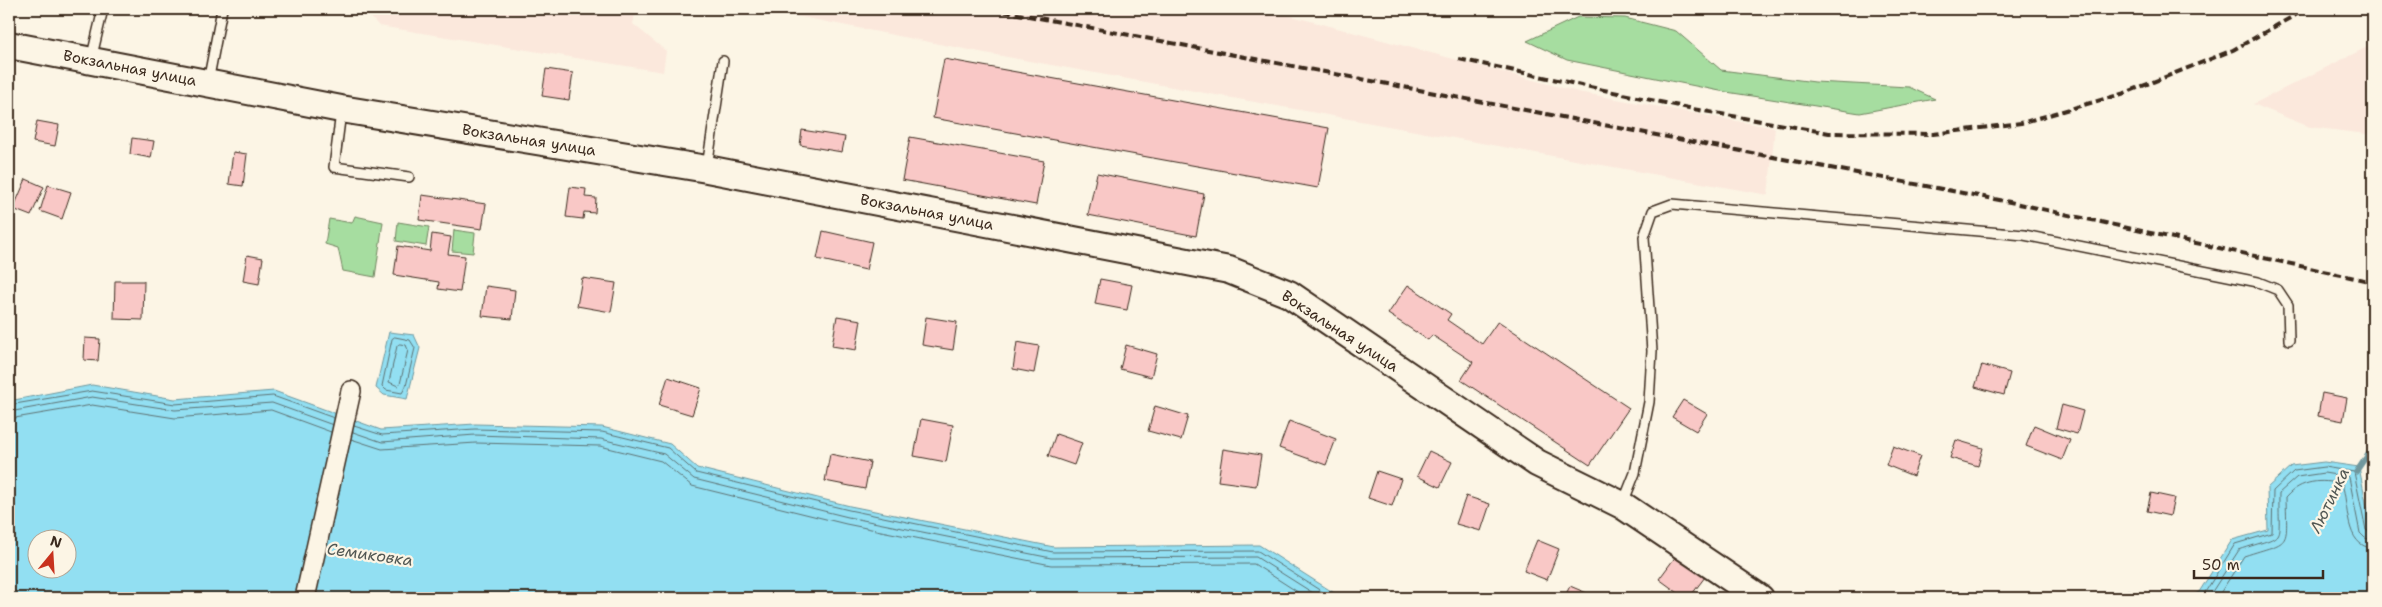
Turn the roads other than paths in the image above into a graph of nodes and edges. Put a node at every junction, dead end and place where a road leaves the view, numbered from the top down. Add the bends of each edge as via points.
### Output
1 (103, 9) edge
2 (222, 9) edge
3 (9, 45) edge
4 (91, 60) junction
5 (723, 61) dead end
6 (208, 82) junction
7 (341, 109) junction
8 (707, 169) junction
9 (409, 177) dead end
10 (2289, 340) dead end
11 (351, 391) dead end
12 (1622, 505) junction
13 (305, 598) edge
14 (1760, 598) edge

1 - 4 lane
2 - 6 lane
3 - 4 main road, Вокзальная улица
4 - 6 main road, Вокзальная улица
5 - 8 lane
6 - 7 main road, Вокзальная улица
7 - 8 main road, Вокзальная улица
7 - 9 lane via 334,167
8 - 12 main road, Вокзальная улица via 1229,270 1289,294 1537,463
10 - 12 lane via 2288,305 2278,290 2258,282 2024,235 1672,204 1652,211 1644,237 1652,351 1649,402 1634,473
11 - 13 street
12 - 14 main road, Вокзальная улица

